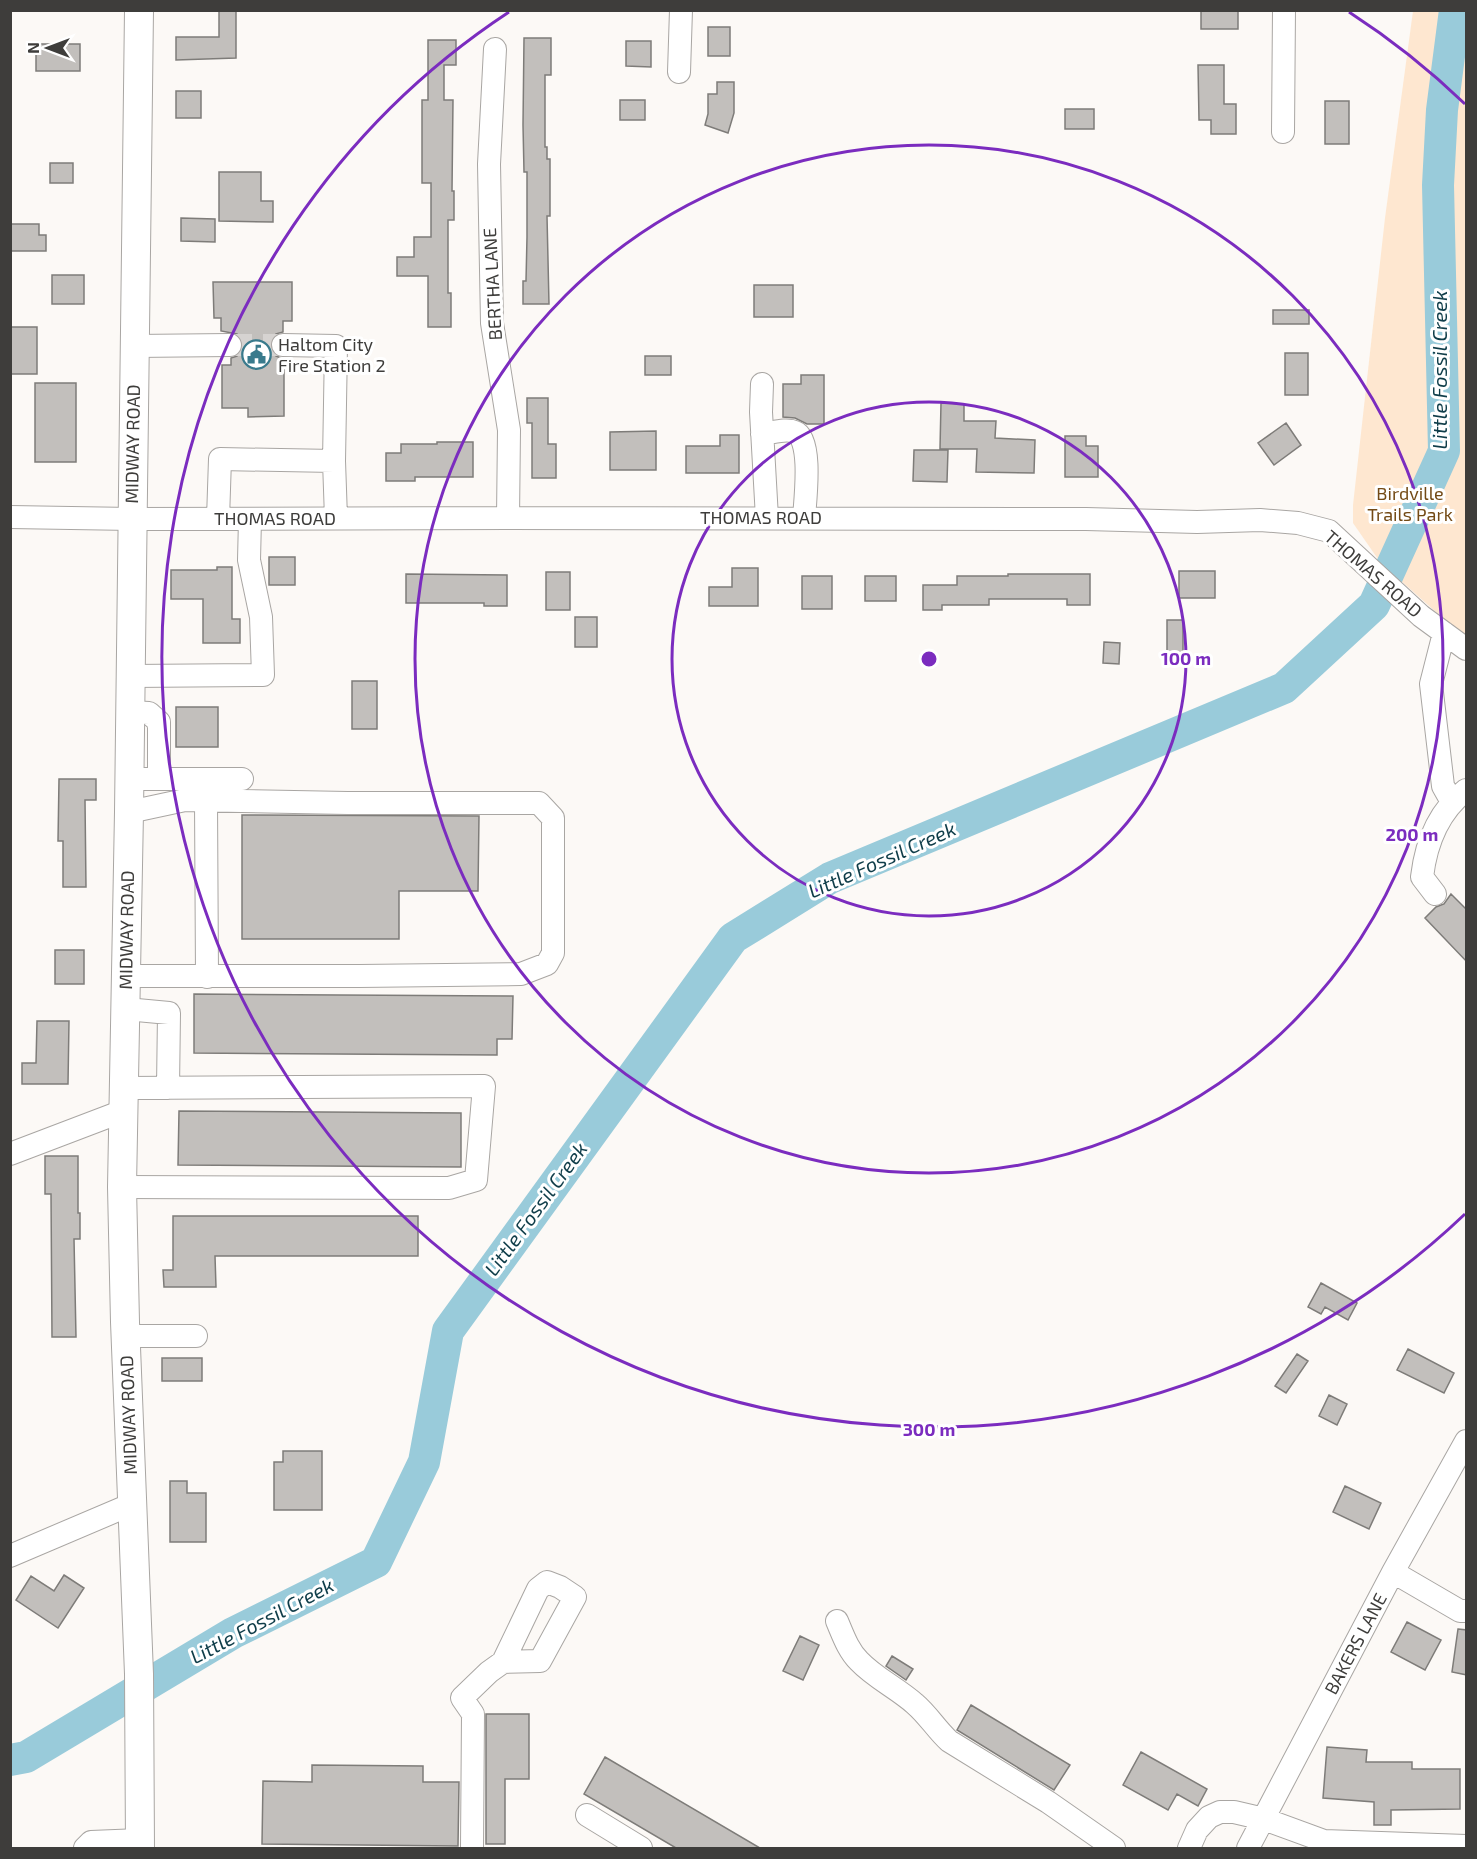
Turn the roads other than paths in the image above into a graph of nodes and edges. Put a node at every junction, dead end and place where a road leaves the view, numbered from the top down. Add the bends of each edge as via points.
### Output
1 (138, 10) edge
2 (681, 10) edge
3 (1284, 10) edge
4 (495, 50) dead end
5 (679, 72) dead end
6 (1283, 132) dead end
7 (230, 345) tunnel mouth
8 (284, 345) tunnel mouth
9 (134, 346) junction
10 (762, 384) dead end
11 (762, 434) junction
12 (334, 461) junction
13 (10, 517) edge
14 (336, 518) junction
15 (508, 518) junction
16 (768, 518) junction
17 (804, 518) junction
18 (132, 519) junction
19 (218, 519) junction
20 (250, 519) junction
21 (1444, 633) junction
22 (1467, 649) edge
23 (130, 676) junction
24 (142, 779) junction
25 (242, 779) dead end
26 (1459, 796) edge
27 (206, 801) junction
28 (129, 812) junction
29 (1435, 894) dead end
30 (126, 976) junction
31 (207, 977) junction
32 (126, 1009) junction
33 (168, 1088) junction
34 (124, 1100) junction
35 (10, 1154) edge
36 (122, 1187) junction
37 (125, 1336) junction
38 (196, 1336) dead end
39 (1467, 1440) edge
40 (132, 1504) junction
41 (10, 1556) edge
42 (1394, 1572) junction
43 (1467, 1611) edge
44 (837, 1621) dead end
45 (503, 1662) dead end
46 (587, 1815) dead end
47 (1264, 1819) junction
48 (140, 1844) edge
49 (1467, 1846) edge
50 (85, 1848) edge
51 (472, 1848) edge
52 (641, 1848) edge
53 (1114, 1848) edge
54 (1189, 1848) edge
55 (1248, 1848) edge

1 - 9 main road, MIDWAY ROAD
2 - 5 street
3 - 6 street
4 - 15 street, BERTHA LANE via 489,164 492,323 509,430
7 - 9 street
8 - 12 street via 336,346
9 - 18 main road, MIDWAY ROAD
10 - 11 street
11 - 16 street
11 - 17 street via 795,432 803,438
12 - 14 street
12 - 19 street via 220,459
13 - 18 street, THOMAS ROAD
14 - 15 street, THOMAS ROAD
14 - 20 street, THOMAS ROAD
15 - 16 street, THOMAS ROAD
16 - 17 street, THOMAS ROAD
17 - 21 street, THOMAS ROAD via 1298,523 1329,531
18 - 19 street, THOMAS ROAD
18 - 23 main road, MIDWAY ROAD
19 - 20 street, THOMAS ROAD
20 - 23 street via 249,560 261,617 263,675
21 - 22 street, THOMAS ROAD
21 - 26 street via 1431,684 1443,786
23 - 24 main road, MIDWAY ROAD via 129,712
24 - 25 street
24 - 28 main road, MIDWAY ROAD
26 - 29 street via 1434,829 1425,858 1422,876
27 - 28 street via 185,800
27 - 31 street
27 - 31 street via 539,803 553,818 553,953 547,964 521,974
28 - 30 main road, MIDWAY ROAD
30 - 31 street
30 - 32 main road, MIDWAY ROAD
32 - 33 street via 170,1013
32 - 34 main road, MIDWAY ROAD
33 - 34 street
33 - 36 street via 484,1086 476,1180 449,1188
34 - 35 street
34 - 36 main road, MIDWAY ROAD
36 - 37 main road, MIDWAY ROAD
37 - 38 street
37 - 40 main road, MIDWAY ROAD
39 - 42 street, BAKERS LANE
40 - 41 street
40 - 48 main road, MIDWAY ROAD
42 - 43 street via 1460,1611
42 - 47 street, BAKERS LANE
44 - 53 street via 859,1662 927,1715 949,1741
45 - 51 street via 462,1698 473,1714
46 - 52 street
47 - 49 street via 1324,1841
47 - 54 street via 1220,1812 1197,1830
47 - 55 street, BAKERS LANE
48 - 50 street via 91,1842

